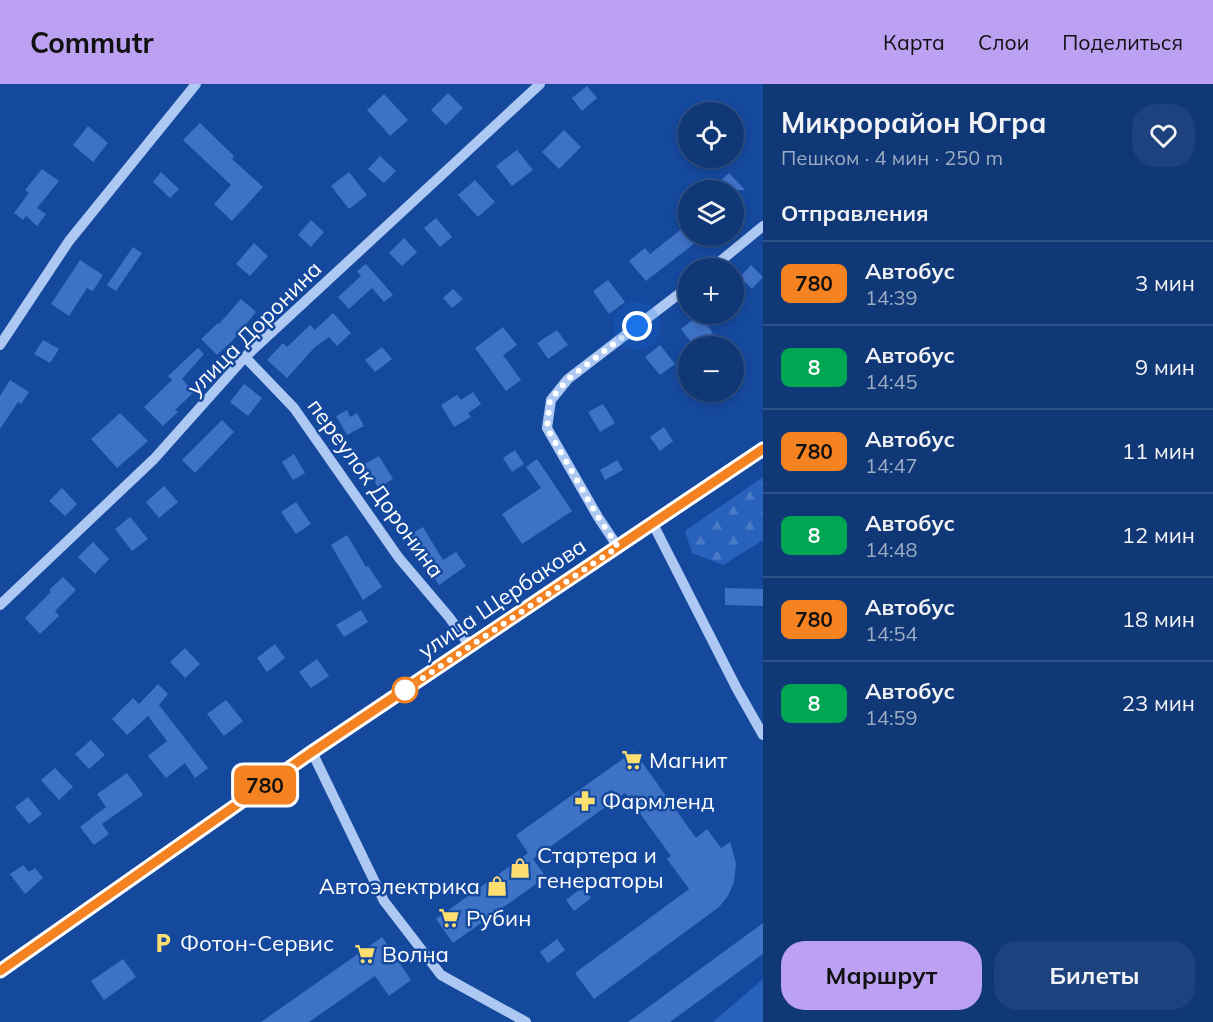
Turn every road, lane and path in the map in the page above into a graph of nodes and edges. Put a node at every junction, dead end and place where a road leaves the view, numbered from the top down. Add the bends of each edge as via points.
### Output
1 (196, 84) edge
2 (540, 84) edge
3 (763, 226) edge
4 (724, 258) edge
5 (678, 294) edge
6 (0, 345) edge
7 (245, 357) junction
8 (763, 449) edge
9 (653, 524) junction
10 (618, 547) junction
11 (0, 605) edge
12 (470, 646) junction
13 (763, 735) edge
14 (312, 752) junction
15 (0, 970) edge
16 (526, 1022) edge

1 - 6 street via 69,241
2 - 7 street, улица Доронина
3 - 4 street
5 - 10 street via 568,379 550,400 547,428
7 - 11 street, улица Доронина via 154,459
7 - 12 street, переулок Доронина via 294,408 399,558
8 - 9 main road, улица Щербакова
9 - 10 main road, улица Щербакова
9 - 13 street
10 - 12 main road, улица Щербакова
12 - 14 main road, улица Щербакова
14 - 15 main road, улица Щербакова
14 - 16 street via 384,901 427,958 441,975

